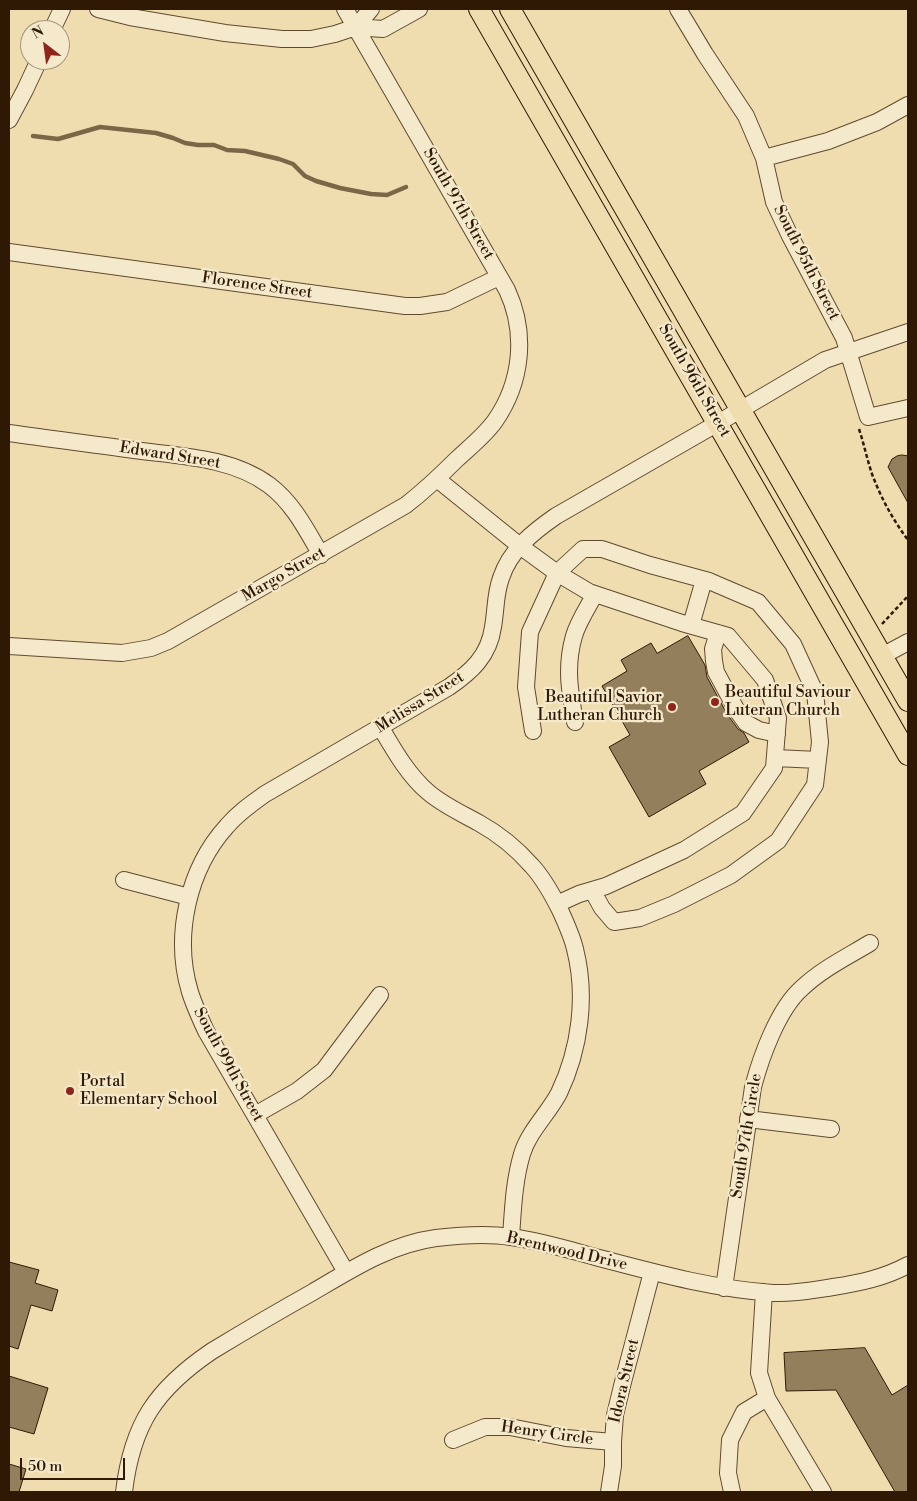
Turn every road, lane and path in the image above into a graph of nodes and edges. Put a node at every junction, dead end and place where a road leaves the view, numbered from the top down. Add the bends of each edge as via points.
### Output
1 (98, 9) edge
2 (345, 9) edge
3 (371, 9) edge
4 (419, 9) edge
5 (479, 9) edge
6 (510, 9) edge
7 (678, 9) edge
8 (356, 27) junction
9 (34, 70) edge
10 (908, 105) edge
11 (9, 120) edge
12 (764, 158) junction
13 (9, 252) edge
14 (499, 276) junction
15 (908, 332) edge
16 (848, 351) junction
17 (510, 393) joint
18 (908, 408) edge
19 (742, 410) junction
20 (718, 423) junction
21 (864, 423) junction
22 (9, 433) edge
23 (437, 479) junction
24 (908, 540) edge
25 (520, 546) junction
26 (321, 554) junction
27 (557, 573) junction
28 (704, 580) junction
29 (595, 594) junction
30 (908, 596) edge
31 (691, 625) junction
32 (881, 625) dead end
33 (718, 633) junction
34 (908, 642) edge
35 (9, 646) edge
36 (882, 656) junction
37 (908, 701) edge
38 (575, 722) dead end
39 (381, 728) junction
40 (533, 730) dead end
41 (777, 734) junction
42 (908, 755) edge
43 (775, 758) junction
44 (818, 760) junction
45 (124, 880) dead end
46 (592, 890) junction
47 (189, 897) junction
48 (557, 904) junction
49 (870, 943) dead end
50 (380, 995) dead end
51 (255, 1115) junction
52 (748, 1119) junction
53 (831, 1129) dead end
54 (511, 1237) junction
55 (908, 1265) edge
56 (346, 1272) junction
57 (652, 1272) junction
58 (724, 1288) junction
59 (764, 1292) junction
60 (767, 1398) junction
61 (453, 1440) dead end
62 (613, 1442) junction
63 (124, 1492) edge
64 (608, 1492) edge
65 (732, 1492) edge
66 (823, 1492) edge

1 - 8 street via 224,33 282,39 311,39
2 - 8 street
3 - 8 street
4 - 8 street via 383,29
5 - 20 main road, South 96th Street
6 - 19 main road, South 96th Street
7 - 12 street, South 95th Street via 746,116
8 - 14 street, South 97th Street
9 - 11 street
10 - 12 street via 877,122 828,141
12 - 16 street, South 95th Street via 774,202
13 - 14 street, Florence Street via 405,306 447,302
14 - 17 street, South 97th Street via 512,302 519,335 518,363
15 - 16 street, Melissa Street
16 - 19 street, Melissa Street via 825,360
16 - 21 street, South 95th Street
17 - 23 street, Margo Street via 494,423
18 - 21 street
19 - 20 street, Melissa Street
19 - 36 main road, South 96th Street
20 - 25 street, Melissa Street via 556,516
20 - 42 main road, South 96th Street
21 - 24 path via 872,475
22 - 26 street, Edward Street via 200,459 236,468 279,493 300,518
23 - 25 street
23 - 26 street, Margo Street via 406,505
25 - 27 street
25 - 39 street, Melissa Street via 501,577 493,629 478,664 450,688
26 - 35 street, Margo Street via 151,648 122,653
27 - 28 street via 583,549 602,549
27 - 29 street
27 - 40 street via 530,632 526,687
28 - 31 street
28 - 44 street via 758,602 794,644 814,692 820,742
29 - 31 street
29 - 38 street via 574,635 570,657 568,683
30 - 32 path
31 - 33 street
33 - 41 street via 728,636 765,680 778,718
33 - 41 street via 713,649 716,672 736,709 746,723
34 - 36 street
36 - 37 main road, South 96th Street
39 - 47 street, Melissa Street via 244,809 218,837 206,856
39 - 48 street via 413,777 427,791 521,853
41 - 43 street
43 - 44 street
43 - 46 street via 774,768 743,812 684,850
44 - 46 street via 815,785 778,841 731,875 640,918 614,922
45 - 47 street
46 - 48 street
47 - 51 street, South 99th Street via 184,930 189,991 206,1031
48 - 54 street via 575,948 580,985 577,1038 558,1095 523,1153 515,1190
49 - 52 street, South 97th Circle via 818,974 790,1002 759,1065
50 - 51 street via 324,1070 298,1091
51 - 56 street, South 99th Street
52 - 53 street
52 - 58 street, South 97th Circle
54 - 56 street, Brentwood Drive via 458,1235 414,1242 394,1248
54 - 57 street, Brentwood Drive
55 - 59 street, Brentwood Drive via 896,1272 854,1284 796,1292
56 - 63 street, Brentwood Drive via 212,1351 173,1380 138,1431
57 - 58 street, Brentwood Drive
57 - 62 street, Idora Street via 615,1415
58 - 59 street, Brentwood Drive
59 - 60 street via 759,1373
60 - 65 street via 744,1412 730,1440 728,1473
60 - 66 street
61 - 62 street, Henry Circle via 485,1428 510,1427 566,1438
62 - 64 street, Idora Street

